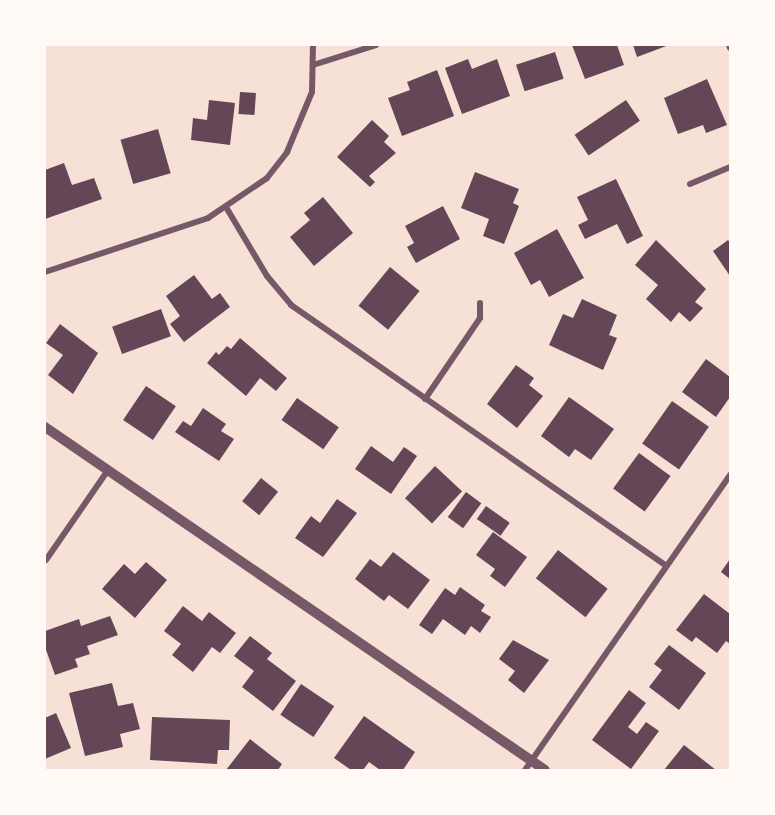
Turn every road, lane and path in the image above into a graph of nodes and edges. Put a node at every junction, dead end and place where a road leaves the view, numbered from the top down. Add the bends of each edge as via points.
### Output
1 (313, 45) edge
2 (376, 45) edge
3 (313, 65) junction
4 (730, 167) edge
5 (690, 184) dead end
6 (226, 207) junction
7 (45, 272) edge
8 (480, 303) dead end
9 (425, 399) junction
10 (45, 428) edge
11 (109, 469) junction
12 (730, 475) edge
13 (46, 560) edge
14 (666, 566) junction
15 (528, 765) edge
16 (545, 770) edge

1 - 3 street
2 - 3 street
3 - 6 street via 312,92 287,152 267,178
4 - 5 street
6 - 7 street via 207,218
6 - 9 street via 267,276 291,305
8 - 9 street via 480,318
9 - 14 street
10 - 11 street
11 - 13 street
11 - 15 street
12 - 14 street
14 - 15 street
15 - 16 street

